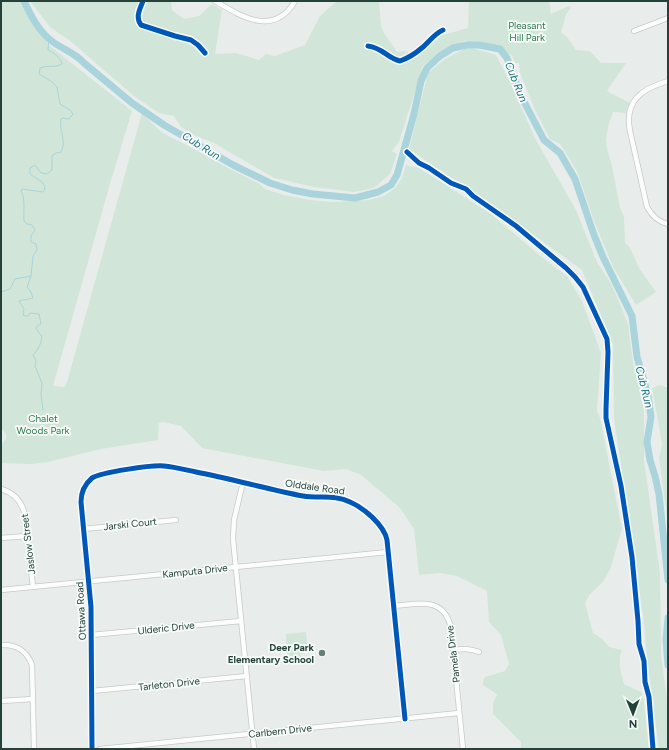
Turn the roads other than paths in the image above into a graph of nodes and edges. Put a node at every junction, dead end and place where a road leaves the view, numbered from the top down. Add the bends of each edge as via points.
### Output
1 (215, 1) edge
2 (296, 1) edge
3 (668, 18) edge
4 (634, 30) dead end
5 (668, 81) edge
6 (668, 224) edge
7 (94, 477) joint
8 (243, 482) junction
9 (1, 489) edge
10 (176, 520) dead end
11 (83, 529) junction
12 (27, 536) junction
13 (1, 538) edge
14 (388, 552) junction
15 (236, 567) junction
16 (88, 581) junction
17 (33, 587) junction
18 (1, 590) edge
19 (394, 606) junction
20 (241, 621) junction
21 (91, 635) junction
22 (1, 645) edge
23 (453, 650) junction
24 (479, 652) dead end
25 (247, 676) junction
26 (92, 691) junction
27 (33, 699) junction
28 (1, 702) edge
29 (459, 713) junction
30 (405, 719) junction
31 (252, 734) junction
32 (34, 749) edge
33 (92, 749) edge
34 (100, 749) edge
35 (254, 749) edge
36 (463, 749) edge

1 - 2 street via 246,18 262,21 282,16
3 - 4 street
5 - 6 street via 642,93 632,106 629,120 647,207 656,219
7 - 8 street, Olddale Road via 162,466
7 - 11 street, Ottawa Road via 86,484 82,493
8 - 14 street, Olddale Road via 304,496 333,497 350,501 381,527 386,537
8 - 15 street via 233,528
9 - 12 street, Jaslow Street via 17,498 23,507
10 - 11 street, Jarski Court
11 - 16 street, Ottawa Road
12 - 13 street
12 - 17 street, Jaslow Street
14 - 15 street, Kamputa Drive
14 - 19 street, Olddale Road
15 - 16 street, Kamputa Drive
15 - 20 street
16 - 17 street, Kamputa Drive
16 - 21 street, Ottawa Road
17 - 18 street, Kamputa Drive
19 - 23 street, Pamela Drive via 426,603 439,608 450,622
19 - 30 street, Olddale Road
20 - 21 street, Ulderic Drive
20 - 25 street
21 - 26 street, Ottawa Road
22 - 27 street via 17,647 31,661
23 - 24 street via 473,649
23 - 29 street, Pamela Drive
25 - 26 street, Tarleton Drive
25 - 31 street
26 - 33 street, Ottawa Road
27 - 28 street
27 - 32 street
29 - 30 street, Carlbern Drive
29 - 36 street, Pamela Drive
30 - 31 street, Carlbern Drive
31 - 34 street, Carlbern Drive
31 - 35 street

